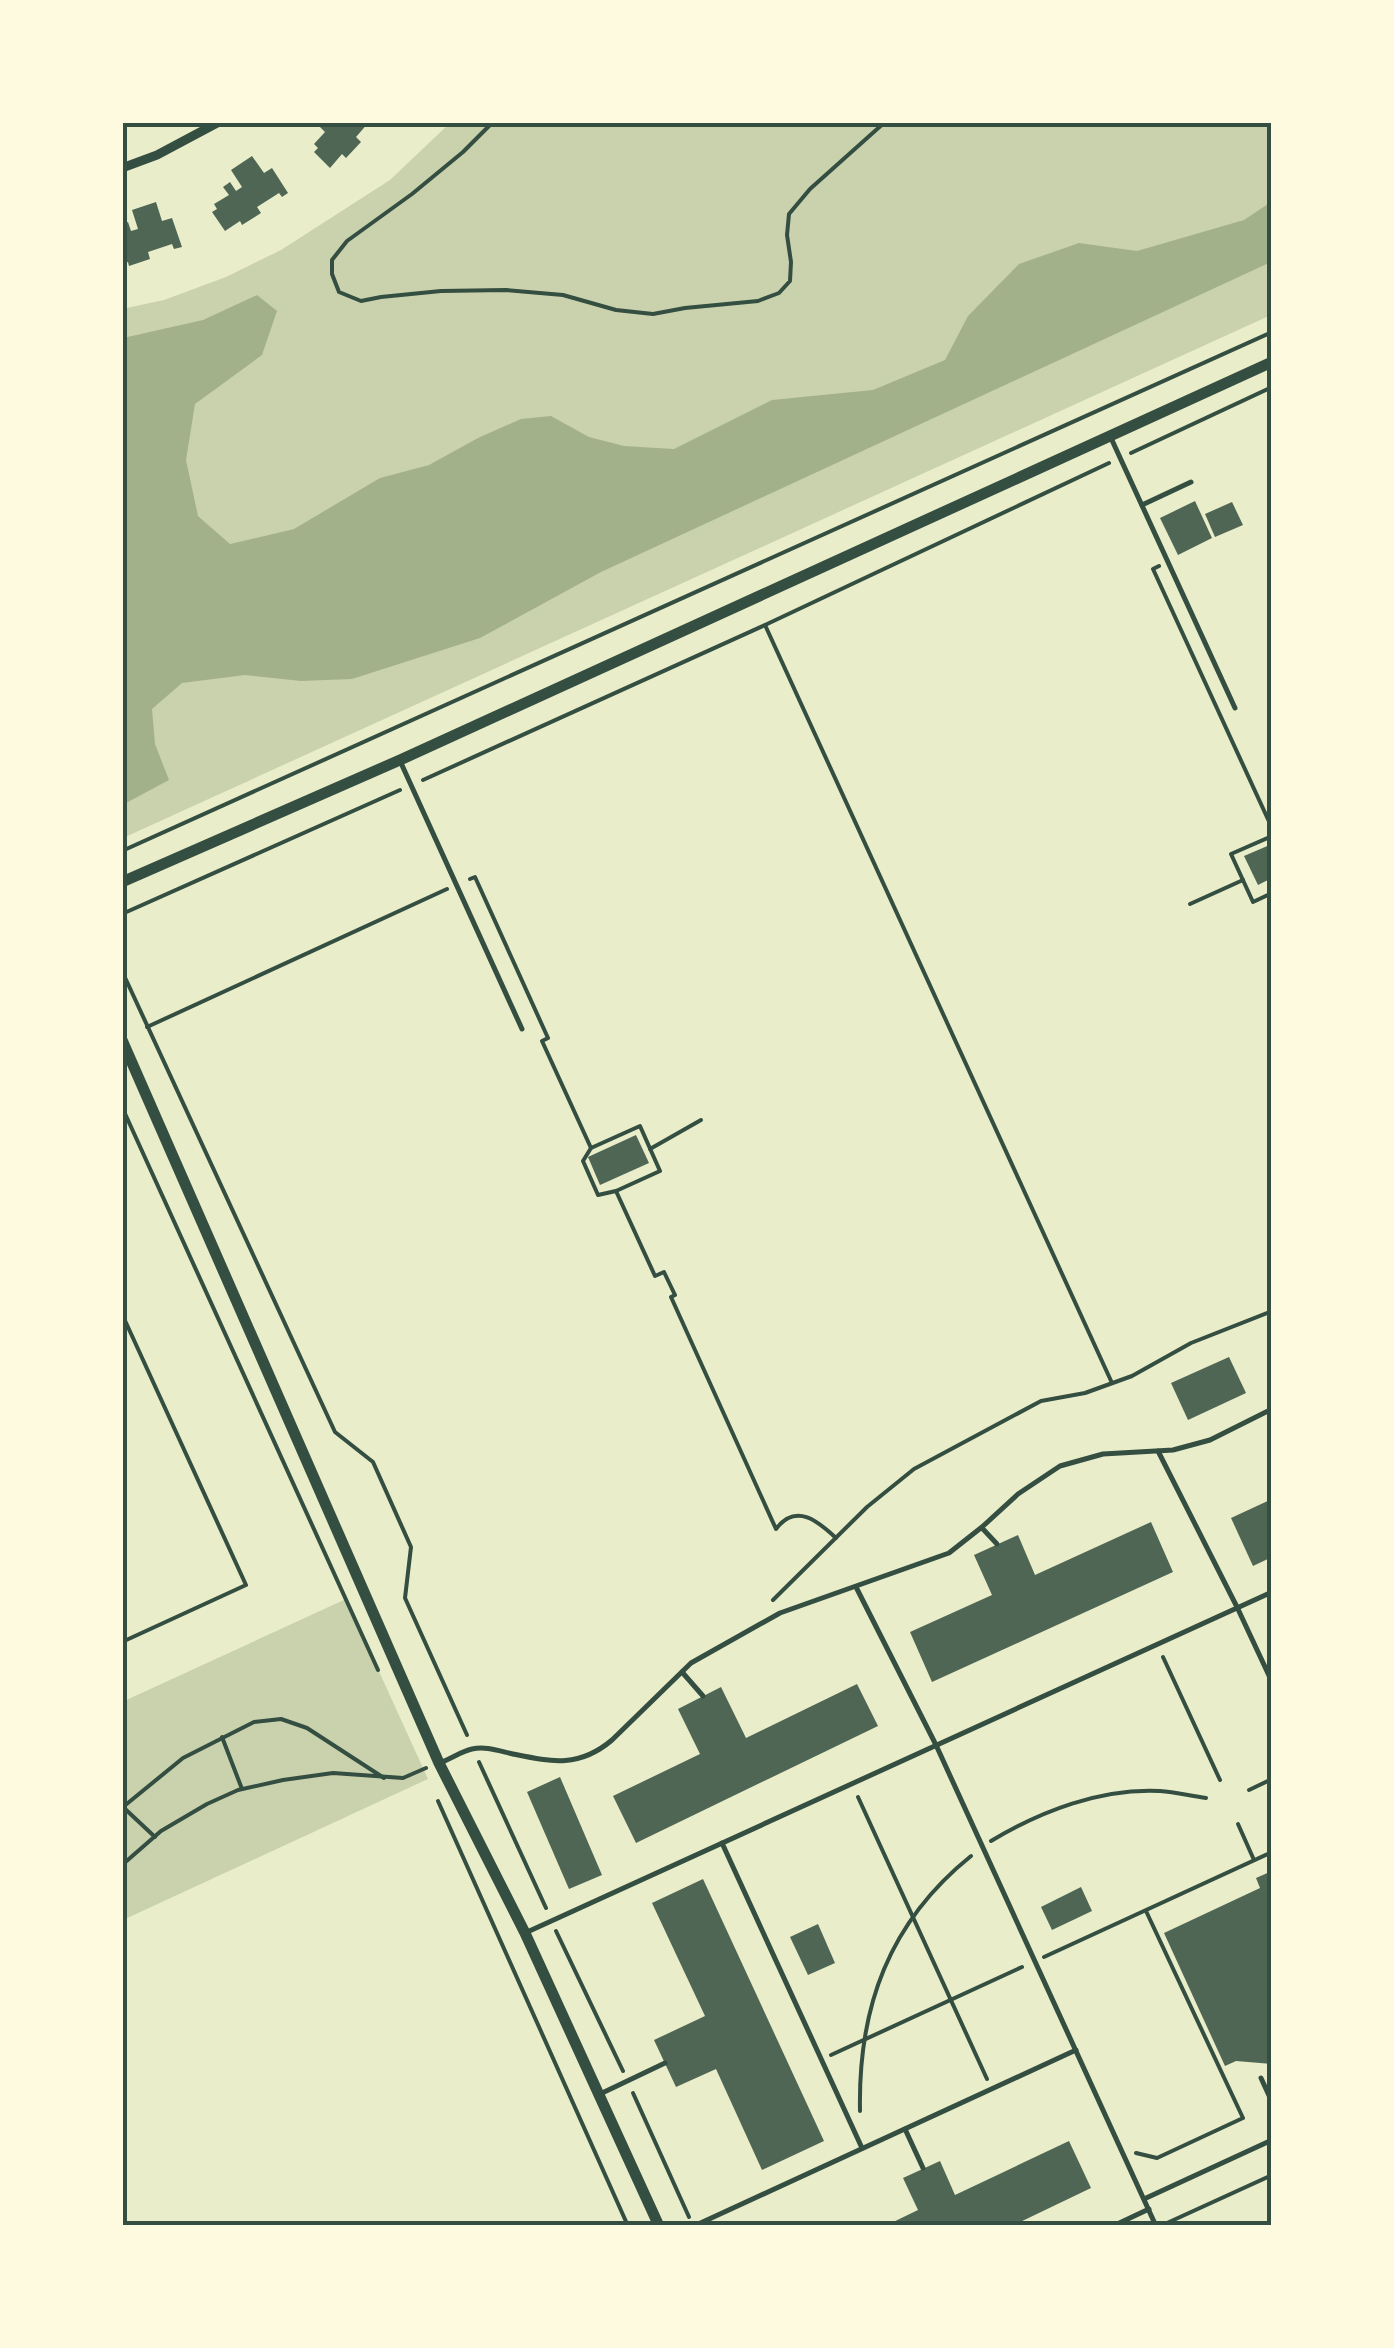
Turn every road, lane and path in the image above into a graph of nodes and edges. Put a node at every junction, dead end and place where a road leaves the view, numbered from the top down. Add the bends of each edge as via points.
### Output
1 (219, 122) edge
2 (493, 122) edge
3 (885, 122) edge
4 (122, 168) edge
5 (1272, 332) edge
6 (1272, 362) edge
7 (1272, 387) edge
8 (1110, 436) junction
9 (1120, 458) junction
10 (1191, 482) dead end
11 (1142, 505) junction
12 (1168, 562) junction
13 (764, 625) junction
14 (1235, 708) dead end
15 (400, 760) junction
16 (411, 785) junction
17 (1272, 828) edge
18 (1272, 836) edge
19 (122, 851) edge
20 (1243, 880) junction
21 (122, 882) edge
22 (456, 885) junction
23 (1272, 894) edge
24 (1190, 904) dead end
25 (122, 914) edge
26 (122, 972) edge
27 (147, 1026) junction
28 (522, 1029) dead end
29 (122, 1040) edge
30 (122, 1107) edge
31 (700, 1120) dead end
32 (591, 1148) junction
33 (650, 1149) junction
34 (616, 1191) junction
35 (1272, 1311) edge
36 (122, 1314) edge
37 (1112, 1383) junction
38 (1272, 1408) edge
39 (1158, 1451) junction
40 (982, 1527) junction
41 (836, 1538) junction
42 (997, 1544) dead end
43 (856, 1587) junction
44 (1272, 1592) edge
45 (766, 1607) dead end
46 (1238, 1607) junction
47 (122, 1642) edge
48 (1157, 1644) junction
49 (682, 1671) junction
50 (1272, 1682) edge
51 (385, 1684) dead end
52 (702, 1696) dead end
53 (222, 1737) junction
54 (936, 1745) junction
55 (473, 1749) junction
56 (440, 1763) junction
57 (424, 1769) junction
58 (384, 1778) junction
59 (428, 1779) dead end
60 (1272, 1779) edge
61 (1220, 1780) dead end
62 (852, 1783) junction
63 (242, 1789) junction
64 (1249, 1790) dead end
65 (436, 1797) dead end
66 (1206, 1798) dead end
67 (1238, 1824) dead end
68 (155, 1837) junction
69 (722, 1843) junction
70 (983, 1846) junction
71 (1254, 1860) dead end
72 (122, 1866) edge
73 (1145, 1910) dead end
74 (913, 1917) junction
75 (551, 1921) junction
76 (525, 1934) junction
77 (1076, 2050) junction
78 (665, 2063) dead end
79 (1261, 2078) dead end
80 (627, 2081) junction
81 (992, 2089) junction
82 (598, 2094) junction
83 (1272, 2102) edge
84 (860, 2116) dead end
85 (905, 2129) junction
86 (1272, 2140) edge
87 (862, 2148) junction
88 (1121, 2150) junction
89 (923, 2168) dead end
90 (1272, 2175) edge
91 (1144, 2199) junction
92 (1148, 2209) junction
93 (628, 2226) edge
94 (658, 2226) edge
95 (694, 2226) edge
96 (1113, 2226) edge
97 (1159, 2226) edge

1 - 4 street
2 - 3 path via 347,241 332,260 339,292 361,302 506,290 653,314 758,301 790,282 790,214
5 - 19 path
6 - 8 street
7 - 9 path
8 - 9 lane
8 - 15 street
9 - 11 lane
9 - 13 path
10 - 11 lane
11 - 12 lane
12 - 14 lane
12 - 17 path via 1153,569
13 - 16 path
13 - 37 path
15 - 16 lane
15 - 21 street
16 - 22 lane
16 - 25 path
18 - 20 path via 1231,854
20 - 23 path via 1253,902
20 - 24 path
22 - 27 path
22 - 28 lane
22 - 32 path via 475,876
26 - 27 path
27 - 55 path via 335,1432 373,1462 412,1547 405,1598
29 - 56 street
30 - 51 path
31 - 33 path
32 - 33 path via 640,1126
32 - 34 path via 582,1161 598,1195
33 - 34 path via 660,1171
34 - 41 path via 655,1276 664,1272 675,1295 776,1529 806,1516
35 - 37 path
36 - 47 path via 246,1585
37 - 41 path via 1042,1401 914,1469
38 - 39 lane via 1210,1440
39 - 40 lane via 1103,1454 1060,1466
39 - 46 lane
40 - 42 lane
40 - 43 lane via 949,1552
41 - 45 path
43 - 49 lane via 780,1613
43 - 54 lane
44 - 46 lane
46 - 48 lane
46 - 50 lane
48 - 54 lane
48 - 61 path
49 - 52 lane
49 - 55 lane via 612,1740 586,1756 550,1761
53 - 58 path via 254,1722 281,1719
53 - 63 path
53 - 68 path via 183,1758 122,1808
54 - 62 lane
54 - 70 lane
55 - 56 lane
55 - 75 path
56 - 57 path
56 - 76 street
57 - 58 path
57 - 59 path
58 - 63 path via 332,1773
60 - 64 path
62 - 69 lane
62 - 74 path
63 - 68 path
65 - 93 path
66 - 70 path via 1112,1794 1055,1809
67 - 71 path
68 - 72 path
69 - 75 lane
69 - 87 lane
70 - 74 path via 950,1872
70 - 77 lane
73 - 88 path via 1243,2118 1156,2158
74 - 81 path
74 - 84 path via 874,1991
75 - 76 lane
75 - 80 path
76 - 82 street
77 - 81 lane
77 - 88 lane
78 - 80 lane
79 - 83 lane
80 - 82 lane
80 - 95 path
81 - 85 lane
82 - 94 street
85 - 87 lane
85 - 89 lane
86 - 91 lane
87 - 95 lane
88 - 91 lane
90 - 97 path
91 - 92 lane
92 - 96 lane
92 - 97 lane

